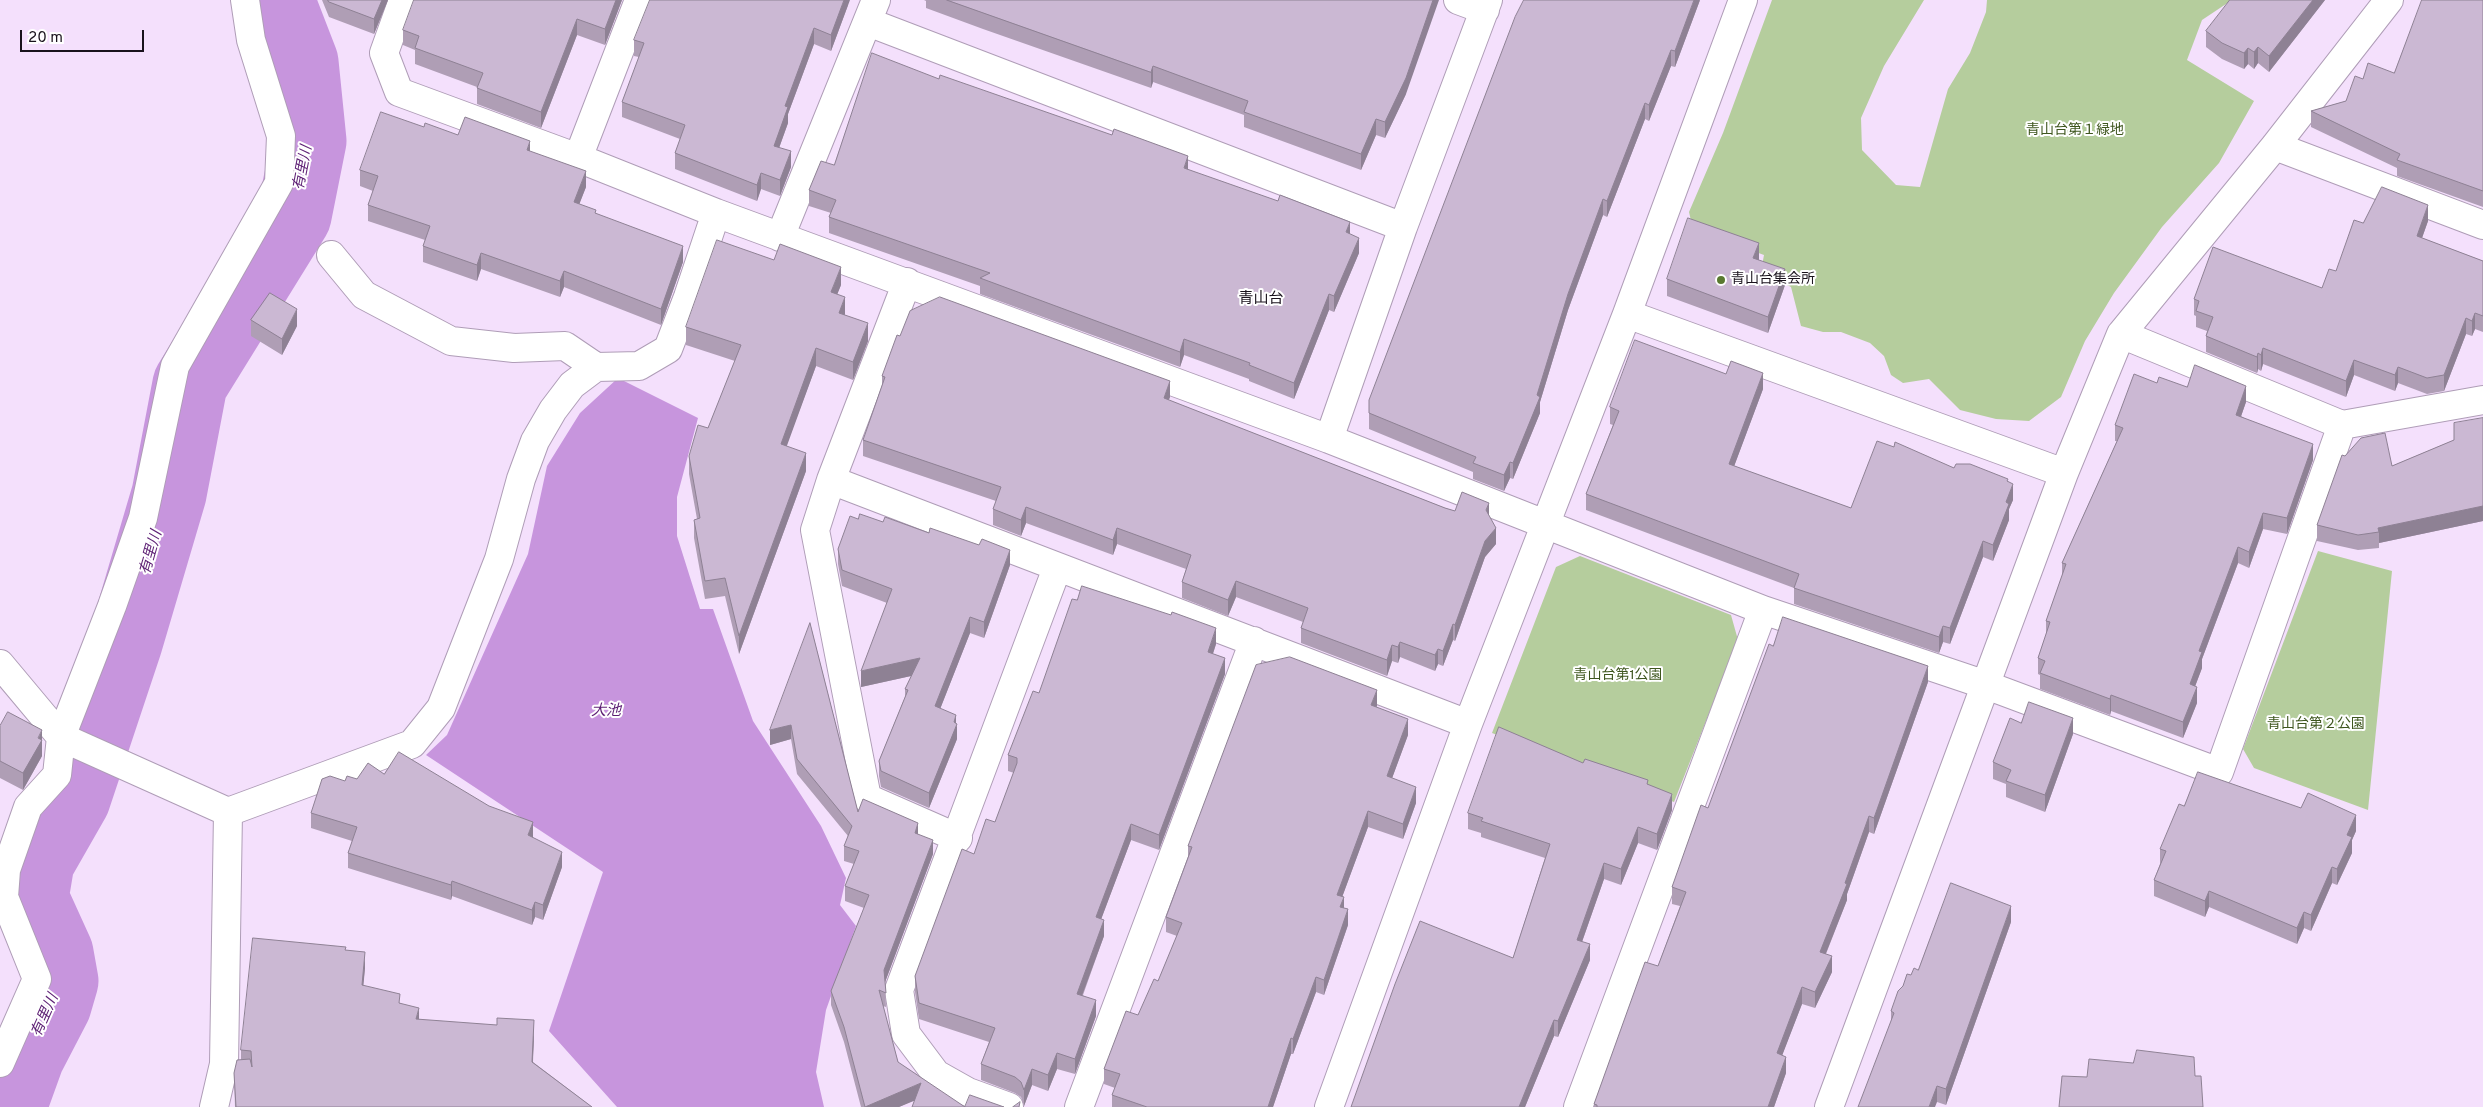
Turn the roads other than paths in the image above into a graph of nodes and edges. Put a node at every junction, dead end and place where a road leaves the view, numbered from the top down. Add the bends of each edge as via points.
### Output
1 (246, 0) edge
2 (403, 0) edge
3 (639, 0) edge
4 (1458, 0) edge
5 (1743, 0) edge
6 (2389, 0) edge
7 (1487, 5) edge
8 (872, 11) edge
9 (2275, 146) junction
10 (578, 158) junction
11 (716, 214) junction
12 (2483, 225) edge
13 (1404, 227) junction
14 (780, 237) junction
15 (330, 255) dead end
16 (907, 282) junction
17 (1627, 314) junction
18 (2121, 334) junction
19 (596, 367) junction
20 (2483, 400) edge
21 (2342, 425) junction
22 (1329, 439) junction
23 (2064, 473) junction
24 (831, 480) junction
25 (1546, 525) junction
26 (1058, 568) junction
27 (1763, 610) junction
28 (1254, 641) junction
29 (0, 664) edge
30 (1986, 685) junction
31 (1468, 724) junction
32 (61, 737) junction
33 (228, 812) junction
34 (958, 838) junction
35 (0, 1063) edge
36 (214, 1107) edge
37 (1009, 1107) edge
38 (1079, 1107) edge
39 (1329, 1107) edge
40 (1578, 1107) edge
41 (1829, 1107) edge

1 - 32 street via 251,40 281,136 279,183 175,366 143,518
2 - 10 street via 384,53 399,92
3 - 10 street
4 - 7 street
5 - 17 street
6 - 9 street
7 - 13 street
8 - 13 street
8 - 14 street
9 - 12 street
9 - 18 street
10 - 11 street
11 - 14 street
11 - 19 street via 668,349 639,366
13 - 22 street
14 - 16 street
15 - 19 street via 364,295 451,341 514,348 565,346
16 - 22 street
16 - 24 street
17 - 23 street
17 - 25 street
18 - 21 street
18 - 23 street
19 - 33 street via 572,385 535,441 499,559 441,708 412,744
20 - 21 street
21 - 30 street via 2219,772
22 - 25 street
23 - 30 street
24 - 26 street
24 - 34 street via 814,530 867,798
25 - 27 street
25 - 31 street
26 - 28 street
26 - 34 street
27 - 30 street
27 - 40 street
28 - 31 street
28 - 38 street
29 - 32 street
30 - 41 street
31 - 39 street
32 - 33 street
32 - 35 street via 57,775 28,808 6,870 4,897 37,979
33 - 36 street via 224,1064
34 - 37 street via 899,990 906,1034 936,1074 968,1092

